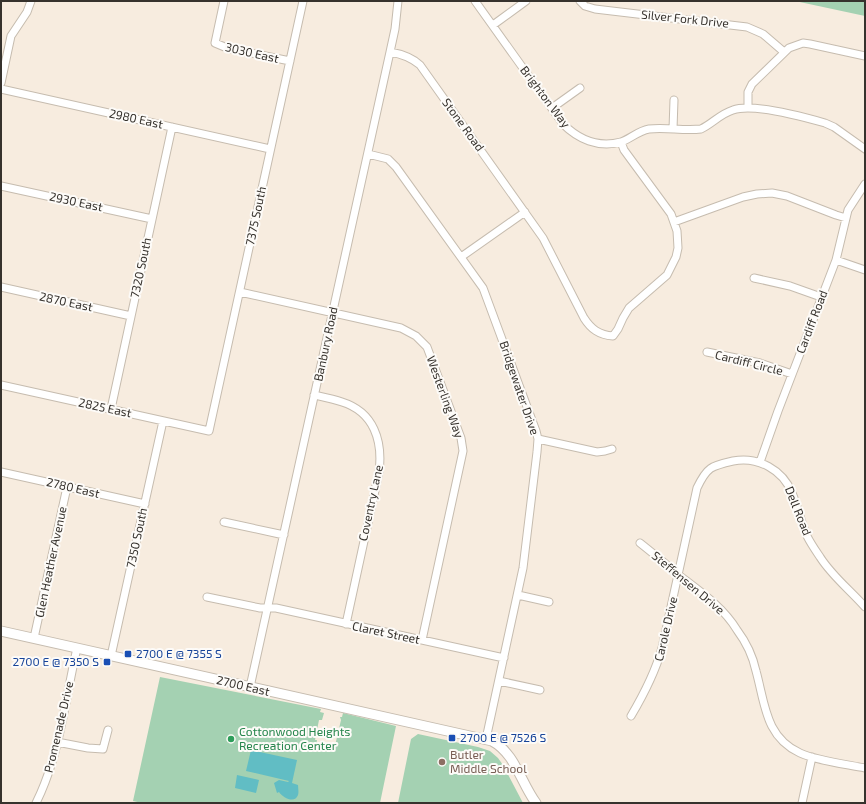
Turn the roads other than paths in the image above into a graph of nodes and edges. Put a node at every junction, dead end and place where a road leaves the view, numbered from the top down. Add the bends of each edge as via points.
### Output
1 (30, 1) edge
2 (224, 1) edge
3 (303, 1) edge
4 (398, 1) edge
5 (476, 1) edge
6 (526, 1) edge
7 (580, 1) edge
8 (493, 25) junction
9 (390, 52) junction
10 (784, 52) junction
11 (865, 56) edge
12 (290, 61) junction
13 (1, 83) edge
14 (580, 88) dead end
15 (1, 89) edge
16 (674, 100) dead end
17 (748, 107) junction
18 (552, 108) junction
19 (172, 127) junction
20 (673, 129) junction
21 (621, 142) junction
22 (270, 149) junction
23 (865, 149) edge
24 (368, 154) junction
25 (865, 184) edge
26 (1, 186) edge
27 (525, 212) junction
28 (846, 218) junction
29 (152, 219) junction
30 (674, 222) junction
31 (461, 257) junction
32 (836, 260) junction
33 (865, 270) edge
34 (754, 278) dead end
35 (1, 287) edge
36 (240, 292) junction
37 (821, 297) junction
38 (333, 312) junction
39 (131, 316) junction
40 (707, 352) dead end
41 (792, 374) junction
42 (1, 385) edge
43 (314, 395) junction
44 (110, 409) junction
45 (163, 421) junction
46 (209, 431) joint
47 (538, 439) junction
48 (612, 449) dead end
49 (760, 462) junction
50 (708, 469) joint
51 (1, 472) edge
52 (68, 487) junction
53 (145, 504) junction
54 (224, 522) dead end
55 (284, 535) junction
56 (640, 543) dead end
57 (678, 574) junction
58 (518, 595) junction
59 (207, 597) dead end
60 (549, 602) dead end
61 (865, 607) edge
62 (268, 608) junction
63 (346, 624) junction
64 (1, 631) edge
65 (34, 638) junction
66 (422, 640) junction
67 (77, 648) junction
68 (112, 656) junction
69 (504, 658) junction
70 (499, 681) junction
71 (250, 687) junction
72 (540, 690) dead end
73 (631, 716) dead end
74 (108, 730) dead end
75 (486, 739) junction
76 (57, 742) junction
77 (812, 757) junction
78 (865, 768) edge
79 (36, 803) edge
80 (536, 803) edge
81 (802, 803) edge

1 - 13 street via 27,12 11,36
2 - 12 street, 3030 East via 215,42 227,48
3 - 12 street, 7375 South
4 - 9 street, Banbury Road
5 - 8 street, Brighton Way
6 - 8 street
7 - 10 street, Silver Fork Drive via 585,6 595,9 747,27 770,38
8 - 18 street, Brighton Way
9 - 24 street, Banbury Road
9 - 27 street, Stone Road via 413,59 420,65
10 - 11 street via 803,43
10 - 17 street via 749,87
12 - 22 street, 7375 South
14 - 18 street
15 - 19 street, 2980 East
16 - 20 street
17 - 20 street, Brighton Way via 726,113 701,129
17 - 23 street, Brighton Way via 825,123
18 - 21 street, Brighton Way via 562,124 584,140 609,144
19 - 22 street, 2980 East
19 - 29 street, 7320 South
20 - 21 street, Brighton Way via 646,130
21 - 30 street
22 - 36 street, 7375 South
24 - 31 street, Bridgewater Drive via 382,157 392,163
24 - 38 street, Banbury Road
25 - 28 street, Cardiff Road via 852,203
26 - 29 street, 2930 East
27 - 30 street, Stone Road via 549,247 589,326 597,332 613,336 629,308 659,284 673,266 678,244
27 - 31 street
28 - 30 street via 772,193 743,197
28 - 32 street, Cardiff Road
29 - 39 street, 7320 South
31 - 47 street, Bridgewater Drive via 486,295
32 - 33 street
32 - 37 street, Cardiff Road
34 - 37 street via 790,286
35 - 39 street, 2870 East
36 - 38 street, Westerling Way
36 - 46 street, 7375 South
37 - 41 street, Cardiff Road
38 - 43 street, Banbury Road
38 - 66 street, Westerling Way via 401,328 422,341 430,355 461,438 462,457
39 - 44 street, 7320 South
40 - 41 street, Cardiff Circle
41 - 49 street, Cardiff Road
42 - 44 street, 2825 East
43 - 55 street, Banbury Road
43 - 63 street, Coventry Lane via 342,402 357,410 370,422 379,440 381,451 379,472
44 - 45 street, 2825 East
45 - 46 street, 2825 East
45 - 53 street, 7350 South
47 - 48 street via 597,452
47 - 58 street, Bridgewater Drive via 527,547
49 - 50 street, Dell Road via 737,460
49 - 61 street, Dell Road via 783,478 792,492 808,538 820,558 831,573
50 - 57 street, Carole Drive via 698,488
51 - 52 street, 2780 East
52 - 53 street, 2780 East
52 - 65 street, Glen Heather Avenue
53 - 68 street, 7350 South
54 - 55 street
55 - 62 street, Banbury Road
56 - 57 street, Steffensen Drive
57 - 73 street, Carole Drive via 657,666 650,684
57 - 77 street, Steffensen Drive via 709,598 737,629 756,669 764,708 771,727 780,740 790,748
58 - 60 street
58 - 69 street, Bridgewater Drive
59 - 62 street, Claret Street
62 - 63 street, Claret Street
62 - 71 street, Banbury Road
63 - 66 street, Claret Street
64 - 65 street, 2700 East
65 - 67 street, 2700 East
66 - 69 street, Claret Street
67 - 68 street, 2700 East
67 - 76 street, Promenade Drive
68 - 71 street, 2700 East
69 - 70 street, Bridgewater Drive
70 - 72 street
70 - 75 street, Bridgewater Drive
71 - 75 street, 2700 East
74 - 76 street via 103,749
75 - 80 street, 2700 East via 495,742 507,753
76 - 79 street, Promenade Drive via 50,770
77 - 78 street, Steffensen Drive
77 - 81 street

